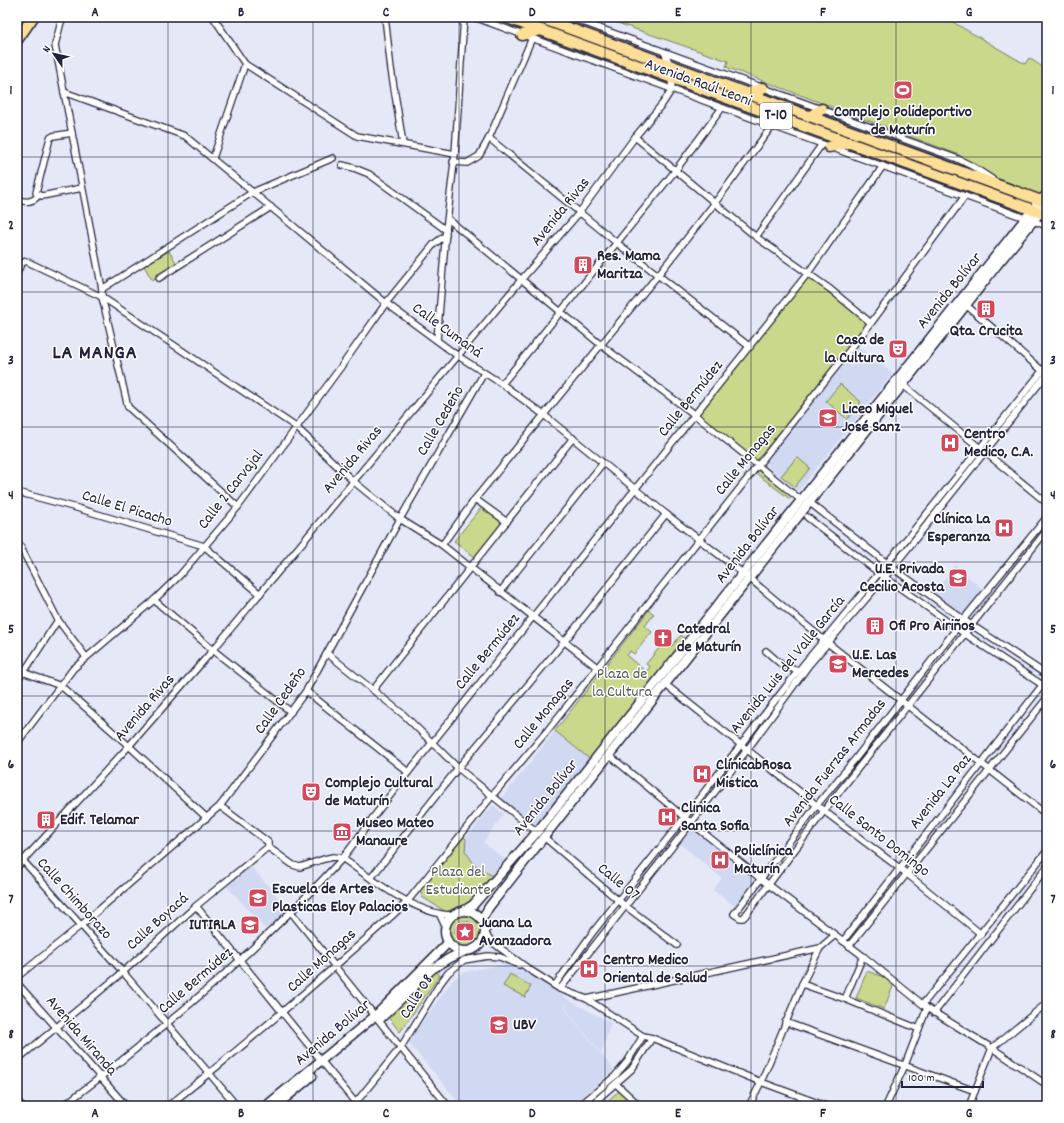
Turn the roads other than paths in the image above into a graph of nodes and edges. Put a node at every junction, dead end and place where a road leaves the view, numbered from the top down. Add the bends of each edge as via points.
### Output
1 (19, 17) edge
2 (33, 17) edge
3 (65, 17) edge
4 (213, 17) edge
5 (385, 17) edge
6 (464, 17) edge
7 (474, 17) edge
8 (505, 17) edge
9 (538, 17) edge
10 (569, 17) edge
11 (581, 19) edge
12 (17, 20) edge
13 (542, 30) junction
14 (527, 36) junction
15 (17, 40) edge
16 (664, 52) junction
17 (245, 64) junction
18 (670, 65) junction
19 (671, 78) junction
20 (763, 88) junction
21 (672, 89) junction
22 (64, 92) junction
23 (748, 93) junction
24 (722, 108) junction
25 (822, 109) junction
26 (795, 111) junction
27 (810, 116) junction
28 (781, 118) junction
29 (772, 126) junction
30 (72, 132) junction
31 (635, 137) junction
32 (489, 138) junction
33 (849, 143) junction
34 (403, 144) junction
35 (825, 145) junction
36 (454, 154) junction
37 (213, 158) junction
38 (333, 158) dead end
39 (453, 162) junction
40 (342, 165) dead end
41 (884, 166) junction
42 (675, 171) junction
43 (1002, 186) junction
44 (82, 188) junction
45 (1047, 191) edge
46 (253, 192) junction
47 (38, 196) junction
48 (965, 196) junction
49 (17, 200) edge
50 (1045, 202) edge
51 (714, 204) junction
52 (272, 207) junction
53 (579, 212) junction
54 (1040, 212) edge
55 (448, 219) junction
56 (1029, 220) junction
57 (1047, 226) edge
58 (446, 232) junction
59 (756, 237) junction
60 (617, 243) junction
61 (17, 273) edge
62 (808, 273) junction
63 (658, 275) junction
64 (159, 278) dead end
65 (521, 280) junction
66 (102, 288) junction
67 (102, 297) junction
68 (386, 303) junction
69 (966, 305) junction
70 (561, 312) junction
71 (872, 323) junction
72 (437, 340) junction
73 (602, 345) junction
74 (750, 347) junction
75 (458, 356) junction
76 (1047, 365) edge
77 (484, 373) junction
78 (1046, 373) edge
79 (502, 384) junction
80 (903, 386) junction
81 (544, 415) junction
82 (695, 415) junction
83 (296, 428) junction
84 (573, 438) junction
85 (982, 450) junction
86 (603, 463) junction
87 (757, 466) junction
88 (353, 481) junction
89 (634, 489) junction
90 (17, 492) edge
91 (475, 499) junction
92 (805, 501) junction
93 (1047, 503) edge
94 (238, 507) junction
95 (666, 514) junction
96 (807, 517) dead end
97 (1047, 517) edge
98 (400, 519) junction
99 (507, 522) junction
100 (1047, 530) edge
101 (699, 539) junction
102 (17, 540) edge
103 (442, 545) junction
104 (204, 546) junction
105 (888, 563) junction
106 (471, 567) junction
107 (893, 568) junction
108 (879, 573) junction
109 (746, 576) junction
110 (885, 577) junction
111 (500, 592) junction
112 (260, 594) junction
113 (154, 600) junction
114 (533, 617) junction
115 (58, 620) junction
116 (964, 620) junction
117 (971, 625) junction
118 (958, 628) junction
119 (966, 633) junction
120 (564, 642) junction
121 (827, 642) junction
122 (213, 650) junction
123 (766, 651) dead end
124 (328, 654) junction
125 (86, 657) junction
126 (598, 668) junction
127 (17, 670) edge
128 (798, 671) junction
129 (24, 672) junction
130 (17, 679) edge
131 (1046, 682) edge
132 (666, 685) junction
133 (61, 686) junction
134 (373, 690) junction
135 (306, 691) junction
136 (1047, 698) edge
137 (900, 700) junction
138 (908, 706) junction
139 (291, 712) junction
140 (17, 743) edge
141 (432, 743) junction
142 (740, 745) junction
143 (129, 746) junction
144 (747, 750) junction
145 (609, 755) junction
146 (980, 763) junction
147 (458, 768) junction
148 (989, 769) junction
149 (408, 772) junction
150 (492, 796) junction
151 (817, 805) junction
152 (220, 806) junction
153 (824, 811) junction
154 (1047, 815) edge
155 (207, 818) junction
156 (684, 818) junction
157 (691, 823) junction
158 (540, 834) junction
159 (268, 847) junction
160 (1047, 851) edge
161 (17, 854) edge
162 (342, 858) junction
163 (22, 860) junction
164 (17, 867) edge
165 (899, 867) junction
166 (1047, 867) edge
167 (906, 873) junction
168 (372, 878) junction
169 (761, 878) junction
170 (769, 885) junction
171 (619, 901) junction
172 (406, 902) junction
173 (625, 905) junction
174 (196, 906) junction
175 (466, 910) junction
176 (291, 912) junction
177 (440, 915) junction
178 (452, 915) junction
179 (482, 919) junction
180 (80, 926) junction
181 (445, 926) junction
182 (485, 933) junction
183 (981, 934) junction
184 (835, 935) junction
185 (842, 941) junction
186 (448, 943) junction
187 (677, 945) dead end
188 (849, 946) junction
189 (820, 948) junction
190 (463, 952) junction
191 (863, 956) junction
192 (240, 960) junction
193 (334, 967) junction
194 (530, 970) junction
195 (123, 972) junction
196 (17, 977) edge
197 (17, 983) edge
198 (802, 984) junction
199 (555, 985) junction
200 (560, 989) junction
201 (845, 999) junction
202 (587, 1000) junction
203 (1047, 1003) edge
204 (925, 1006) junction
205 (282, 1013) junction
206 (934, 1013) junction
207 (377, 1019) junction
208 (785, 1022) junction
209 (167, 1023) junction
210 (57, 1028) junction
211 (919, 1029) junction
212 (643, 1036) junction
213 (652, 1038) junction
214 (401, 1047) junction
215 (992, 1048) junction
216 (17, 1060) edge
217 (323, 1063) junction
218 (905, 1065) junction
219 (210, 1073) junction
220 (100, 1078) junction
221 (762, 1082) junction
222 (616, 1084) junction
223 (1047, 1085) edge
224 (974, 1091) junction
225 (17, 1100) edge
226 (355, 1105) edge
227 (22, 1106) edge
228 (64, 1106) edge
229 (126, 1106) edge
230 (168, 1106) edge
231 (237, 1106) edge
232 (266, 1106) edge
233 (276, 1106) edge
234 (448, 1106) edge
235 (579, 1106) edge
236 (590, 1106) edge
237 (640, 1106) edge
238 (749, 1106) edge
239 (825, 1106) edge
240 (886, 1106) edge
241 (969, 1106) edge

1 - 12 highway
2 - 15 highway
3 - 22 street via 61,22 55,45
4 - 17 street
5 - 34 street
6 - 36 street
7 - 14 street, Avenida Raúl Leoni
8 - 13 highway, Avenida Raúl Leoni / T-10
9 - 18 highway, Avenida Raúl Leoni / T-10
10 - 11 street, Avenida Raúl Leoni
11 - 16 street, Avenida Raúl Leoni
13 - 14 highway
13 - 19 highway, Avenida Raúl Leoni / T-10
14 - 21 street, Avenida Raúl Leoni
14 - 32 street
16 - 18 street
16 - 20 street, Avenida Raúl Leoni
17 - 34 street via 356,136
17 - 37 street
18 - 19 street
18 - 23 highway, Avenida Raúl Leoni / T-10
19 - 21 street
19 - 28 highway, Avenida Raúl Leoni / T-10
20 - 23 highway, T-10
20 - 25 street, Avenida Raúl Leoni
21 - 24 street, Avenida Raúl Leoni
21 - 31 street, Avenida Rivas
22 - 30 street
22 - 37 street, Calle Cumaná via 185,136
23 - 26 highway, Avenida Raúl Leoni / T-10
24 - 29 street, Avenida Raúl Leoni
24 - 42 street
25 - 27 highway, T-10
25 - 43 street, Avenida Raúl Leoni via 967,163
26 - 27 highway, Avenida Raúl Leoni / T-10
26 - 28 highway
27 - 43 highway, Avenida Raúl Leoni / T-10
28 - 29 highway
28 - 33 highway, Avenida Raúl Leoni / T-10
29 - 35 street, Avenida Raúl Leoni
29 - 51 street
30 - 44 street
30 - 47 street via 53,136 48,140 36,193
31 - 42 street
31 - 53 street, Avenida Rivas
32 - 39 street via 479,156 467,163
32 - 53 street
33 - 35 highway, T-10
33 - 54 highway, Avenida Raúl Leoni / T-10
34 - 36 street
35 - 41 street, Avenida Raúl Leoni
35 - 59 street
36 - 39 street
37 - 46 street, Calle Cumaná
38 - 46 street
39 - 55 street
40 - 58 street via 369,174
41 - 48 street, Avenida Raúl Leoni
41 - 62 street, Calle Bermúdez
42 - 51 street
42 - 60 street
43 - 50 highway, Avenida Raúl Leoni / T-10
44 - 47 street
44 - 66 street
45 - 50 street, Avenida Bolívar
46 - 52 street, Calle Cumaná
46 - 66 street
47 - 49 street via 31,202
48 - 56 street, Avenida Raúl Leoni
48 - 71 street, Calle Monagas
50 - 54 street, Avenida Bolívar
51 - 59 street
51 - 63 street
52 - 64 street
52 - 68 street, Calle Cumaná
53 - 60 street
53 - 65 street, Avenida Rivas
54 - 56 street, Avenida Bolívar
55 - 58 street
55 - 65 street
56 - 57 street, Avenida Raúl Leoni
56 - 69 street, Avenida Bolívar
56 - 92 street, Avenida Bolívar
58 - 68 street, Calle 2 Carvajal
58 - 72 street
59 - 62 street
60 - 63 street
60 - 70 street
61 - 67 street via 21,264 26,261
62 - 71 street
62 - 74 street, Calle Bermúdez
63 - 73 street
63 - 74 street
65 - 70 street
65 - 75 street, Avenida Rivas
66 - 67 street
67 - 83 street
67 - 94 street via 128,407
68 - 72 street, Calle Cumaná
68 - 83 street, Calle 2 Carvajal
69 - 78 street
69 - 80 street, Avenida Bolívar
70 - 73 street
70 - 79 street
71 - 87 street, Calle Monagas
72 - 75 street, Calle Cumaná
73 - 81 street
73 - 82 street
74 - 82 street, Calle Bermúdez
75 - 77 street, Calle Cumaná
75 - 88 street, Avenida Rivas
76 - 78 street, Avenida Luis del Valle García
77 - 79 street, Calle Cumaná
77 - 98 street, Calle Cedeño
78 - 85 street, Avenida Luis del Valle García
79 - 81 street, Calle Cumaná
80 - 85 street
80 - 92 street, Avenida Bolívar
81 - 84 street, Calle Cumaná
81 - 91 street
82 - 87 street
82 - 89 street, Calle Bermúdez
83 - 88 street
83 - 94 street, Calle 2 Carvajal
84 - 86 street, Calle Cumaná
84 - 99 street
85 - 93 street
85 - 105 street, Avenida Luis del Valle García
85 - 107 street, Avenida Luis del Valle García
86 - 89 street, Calle Cumaná
86 - 111 street
87 - 92 street
87 - 101 street, Calle Monagas
88 - 98 street
88 - 112 street, Avenida Rivas
89 - 95 street, Calle Cumaná
89 - 114 street, Calle Bermúdez
90 - 104 street, Calle El Picacho
91 - 99 street
91 - 103 street
92 - 105 street
92 - 109 street, Avenida Bolívar
94 - 104 street, Calle 2 Carvajal
95 - 101 street, Calle Cumaná
95 - 120 street
96 - 108 street
97 - 116 street, Avenida Fuerzas Armadas
98 - 103 street
98 - 124 street, Calle Cedeño
99 - 106 street
100 - 117 street, Avenida Fuerzas Armadas
101 - 109 street, Calle Cumaná
101 - 126 street, Calle Monagas
102 - 115 street
103 - 106 street
104 - 112 street, Calle El Picacho
104 - 113 street, Calle 2 Carvajal via 180,575
105 - 107 street
105 - 108 street, Avenida Luis del Valle García
106 - 111 street
106 - 134 street
107 - 110 street, Avenida Luis del Valle García
107 - 116 street
108 - 110 street
108 - 121 street, Avenida Luis del Valle García
109 - 121 street, Calle Cumaná
109 - 132 street, Avenida Bolívar
109 - 158 street, Avenida Bolívar
110 - 118 street
110 - 121 street, Avenida Luis del Valle García
111 - 114 street
112 - 122 street, Avenida Rivas
113 - 122 street
113 - 125 street, Calle 2 Carvajal
114 - 120 street
114 - 141 street, Calle Bermúdez
115 - 125 street
115 - 129 street
116 - 117 street
116 - 118 street, Avenida Fuerzas Armadas
117 - 119 street, Avenida Fuerzas Armadas
117 - 131 street
118 - 119 street
118 - 137 street, Avenida Fuerzas Armadas
119 - 131 street
119 - 138 street, Avenida Fuerzas Armadas
120 - 126 street
120 - 147 street
121 - 128 street, Avenida Luis del Valle García
121 - 137 street, Calle Cumaná
121 - 144 street, Avenida Luis del Valle García
122 - 139 street
122 - 143 street, Avenida Rivas
123 - 128 street via 782,665
124 - 134 street, Calle 07
124 - 135 street, Calle Cedeño
125 - 133 street, Calle 2 Carvajal via 73,669
126 - 150 street, Calle Monagas
127 - 129 street
128 - 142 street, Avenida Luis del Valle García
129 - 130 street
129 - 133 street
131 - 146 street, Avenida La Paz
132 - 142 street, Calle Santo Domingo
132 - 145 street, Avenida Bolívar
133 - 140 street, Calle 2 Carvajal
133 - 143 street
134 - 141 street, Calle 07 via 404,715
135 - 139 street, Calle Cedeño
135 - 149 street
136 - 148 street, Avenida La Paz
137 - 138 street, Calle Cumaná
137 - 151 street, Avenida Fuerzas Armadas
138 - 146 street, Calle Cumaná
138 - 153 street, Avenida Fuerzas Armadas
139 - 152 street, Calle Cedeño
141 - 147 street, Calle 07
141 - 149 street, Calle Bermúdez
142 - 144 street, Calle Santo Domingo
142 - 156 street, Avenida Luis del Valle García
143 - 155 street
143 - 163 street, Avenida Rivas
144 - 151 street, Calle Santo Domingo
144 - 157 street, Avenida Luis del Valle García
145 - 156 street
145 - 158 street, Avenida Bolívar
146 - 148 street, Calle Cumaná
146 - 165 street, Avenida La Paz
147 - 150 street, Calle 07
147 - 168 street
148 - 154 street, Calle Cumaná
148 - 167 street, Avenida La Paz
149 - 162 street, Calle Bermúdez
150 - 158 street, Calle 07
150 - 172 street, Calle Monagas
151 - 153 street, Calle Santo Domingo
151 - 169 street, Avenida Fuerzas Armadas
152 - 155 street, Calle Cedeño
152 - 159 street via 268,842
153 - 165 street, Calle Santo Domingo
153 - 170 street, Avenida Fuerzas Armadas
155 - 180 street, Calle Cedeño
156 - 157 street
156 - 171 street, Avenida Luis del Valle García
157 - 169 street
157 - 173 street, Avenida Luis del Valle García
158 - 171 street, Calle 07
158 - 175 street, Avenida Bolívar
158 - 179 street, Avenida Bolívar
159 - 162 street via 293,865 300,867 333,857
159 - 174 street, Calle Boyacá
160 - 183 street
161 - 163 street, Calle Chimborazo
162 - 168 street
162 - 176 street, Calle Bermúdez
163 - 164 street, Avenida Rivas
163 - 180 street, Calle Chimborazo
165 - 167 street, Calle Santo Domingo
165 - 185 street, Avenida La Paz
166 - 206 street
167 - 183 street, Calle Santo Domingo
167 - 188 street, Avenida La Paz
168 - 172 street
169 - 170 street
169 - 170 street, Avenida Fuerzas Armadas via 734,914 743,918
170 - 184 street
171 - 173 street, Calle 07
171 - 199 street, Avenida Luis del Valle García
172 - 177 street
172 - 193 street, Calle Monagas
173 - 187 street, Calle 07
173 - 200 street, Avenida Luis del Valle García
174 - 192 street
174 - 195 street, Calle Boyacá
175 - 178 street
175 - 179 street
176 - 192 street, Calle Bermúdez
176 - 193 street
177 - 178 street
177 - 181 street
178 - 181 street
179 - 182 street
180 - 195 street, Calle Chimborazo
180 - 196 street, Calle Cedeño
181 - 186 street via 444,935
182 - 190 street via 484,939 475,949
182 - 194 street via 492,942
183 - 204 street
184 - 185 street
184 - 189 street
185 - 188 street
186 - 190 street
186 - 207 street, Avenida Bolívar
188 - 191 street
189 - 198 street
189 - 202 street
190 - 207 street, Avenida Bolívar via 432,969
191 - 201 street
191 - 204 street
192 - 205 street
192 - 209 street, Calle Bermúdez
193 - 205 street, Calle Monagas
193 - 207 street
194 - 199 street
194 - 214 street, Calle 08 via 500,957 464,960 438,985
195 - 209 street, Calle Chimborazo
195 - 210 street, Calle Boyacá
197 - 210 street, Avenida Miranda
198 - 201 street
198 - 208 street
199 - 200 street
200 - 202 street
201 - 211 street
202 - 212 street
203 - 215 street
204 - 206 street
204 - 211 street
205 - 217 street
205 - 219 street, Calle Monagas
206 - 215 street
207 - 214 street
207 - 217 street, Avenida Bolívar
208 - 218 street
208 - 221 street
209 - 219 street, Calle Chimborazo
209 - 220 street, Calle Bermúdez
210 - 216 street, Calle Boyacá
210 - 220 street, Avenida Miranda
211 - 218 street
212 - 213 street
212 - 235 street via 615,1076
213 - 221 street
213 - 222 street via 632,1069
214 - 226 street, Calle 08
214 - 234 street
215 - 223 street
215 - 224 street
217 - 226 street
217 - 232 street, Avenida Bolívar
217 - 233 street, Avenida Bolívar
218 - 224 street
218 - 240 street
219 - 230 street, Calle Monagas
219 - 231 street, Calle Chimborazo
220 - 228 street, Calle Bermúdez
220 - 229 street, Avenida Miranda
221 - 238 street
221 - 239 street
222 - 236 street
222 - 237 street
224 - 241 street
225 - 227 street

